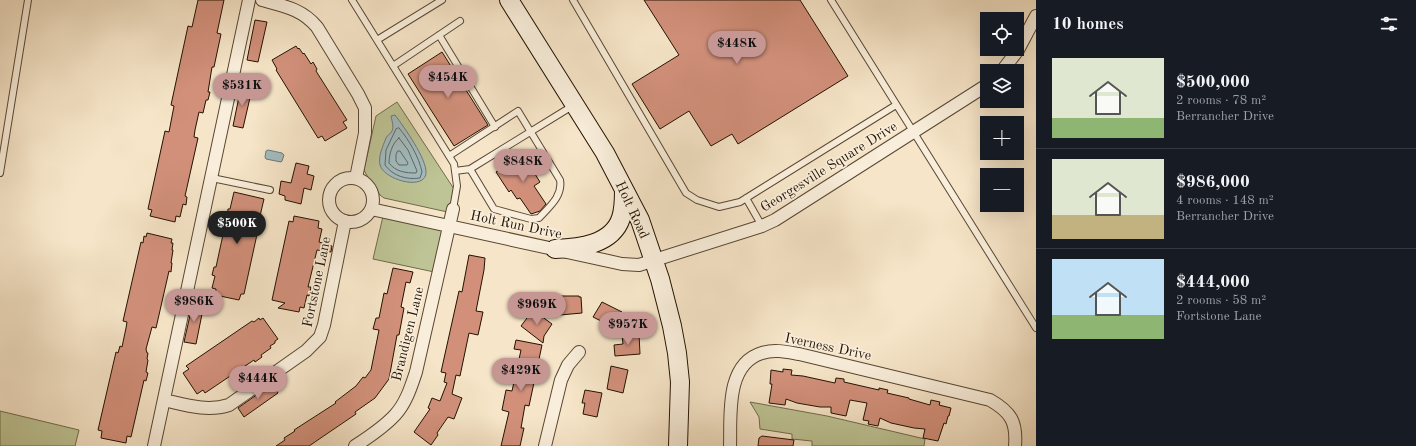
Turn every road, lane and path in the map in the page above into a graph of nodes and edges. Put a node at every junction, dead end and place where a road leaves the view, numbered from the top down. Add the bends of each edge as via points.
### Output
1 (28, 0) edge
2 (249, 0) edge
3 (262, 0) edge
4 (352, 0) edge
5 (442, 0) edge
6 (509, 0) edge
7 (573, 0) edge
8 (831, 0) edge
9 (1036, 16) edge
10 (460, 21) dead end
11 (439, 35) junction
12 (377, 40) junction
13 (1007, 64) edge
14 (393, 66) junction
15 (980, 90) edge
16 (574, 105) junction
17 (896, 105) junction
18 (495, 126) junction
19 (530, 132) junction
20 (914, 132) junction
21 (450, 156) junction
22 (470, 170) junction
23 (455, 171) junction
24 (0, 173) edge
25 (212, 178) junction
26 (356, 178) junction
27 (270, 190) dead end
28 (624, 190) junction
29 (746, 198) junction
30 (371, 209) junction
31 (453, 209) joint
32 (345, 221) junction
33 (449, 226) junction
34 (762, 226) junction
35 (555, 249) junction
36 (654, 261) junction
37 (1036, 328) edge
38 (579, 352) dead end
39 (164, 400) junction
40 (154, 446) edge
41 (355, 446) edge
42 (545, 446) edge
43 (678, 446) edge
44 (730, 446) edge
45 (1015, 446) edge

1 - 24 lane
2 - 25 street
3 - 26 street via 302,13 310,19 358,94 364,108 365,133
4 - 12 lane
5 - 12 lane
6 - 16 main road, Holt Road
7 - 29 lane via 686,193 697,200 719,207
8 - 17 lane
9 - 13 street via 1027,35
10 - 11 lane
11 - 14 lane
11 - 18 lane
12 - 14 lane
14 - 21 lane
15 - 20 street, Georgesville Square Drive
16 - 19 lane
16 - 28 main road, Holt Road via 605,153
17 - 20 lane
17 - 29 lane
18 - 19 lane via 518,112
18 - 21 lane
19 - 22 lane
19 - 22 lane via 560,180 561,187 556,199 539,218 531,219 494,209
20 - 34 street, Georgesville Square Drive
20 - 37 lane
21 - 23 lane
22 - 23 lane
23 - 31 lane via 457,186
25 - 27 lane
25 - 39 street
26 - 30 street via 365,182 371,190 374,199
26 - 32 street, Fortstone Lane via 339,180 329,194 332,211
28 - 35 main road via 621,218 609,235 589,245
28 - 36 main road, Holt Road via 640,220
29 - 34 lane
30 - 32 street, Fortstone Lane via 360,220
30 - 33 street, Holt Run Drive
31 - 33 street, Brandigen Lane
32 - 39 street, Fortstone Lane via 320,338 306,351 229,405 210,409
33 - 35 street, Holt Run Drive
33 - 41 street, Brandigen Lane via 416,372 408,394 396,414
34 - 36 street, Georgesville Square Drive
35 - 36 street, Holt Run Drive via 638,266
36 - 43 main road, Holt Road via 677,354 680,382
38 - 42 street via 568,365 561,380
39 - 40 street
44 - 45 street, Iverness Drive via 732,392 736,378 747,362 762,353 780,351 990,400 1004,409 1013,422 1016,432

